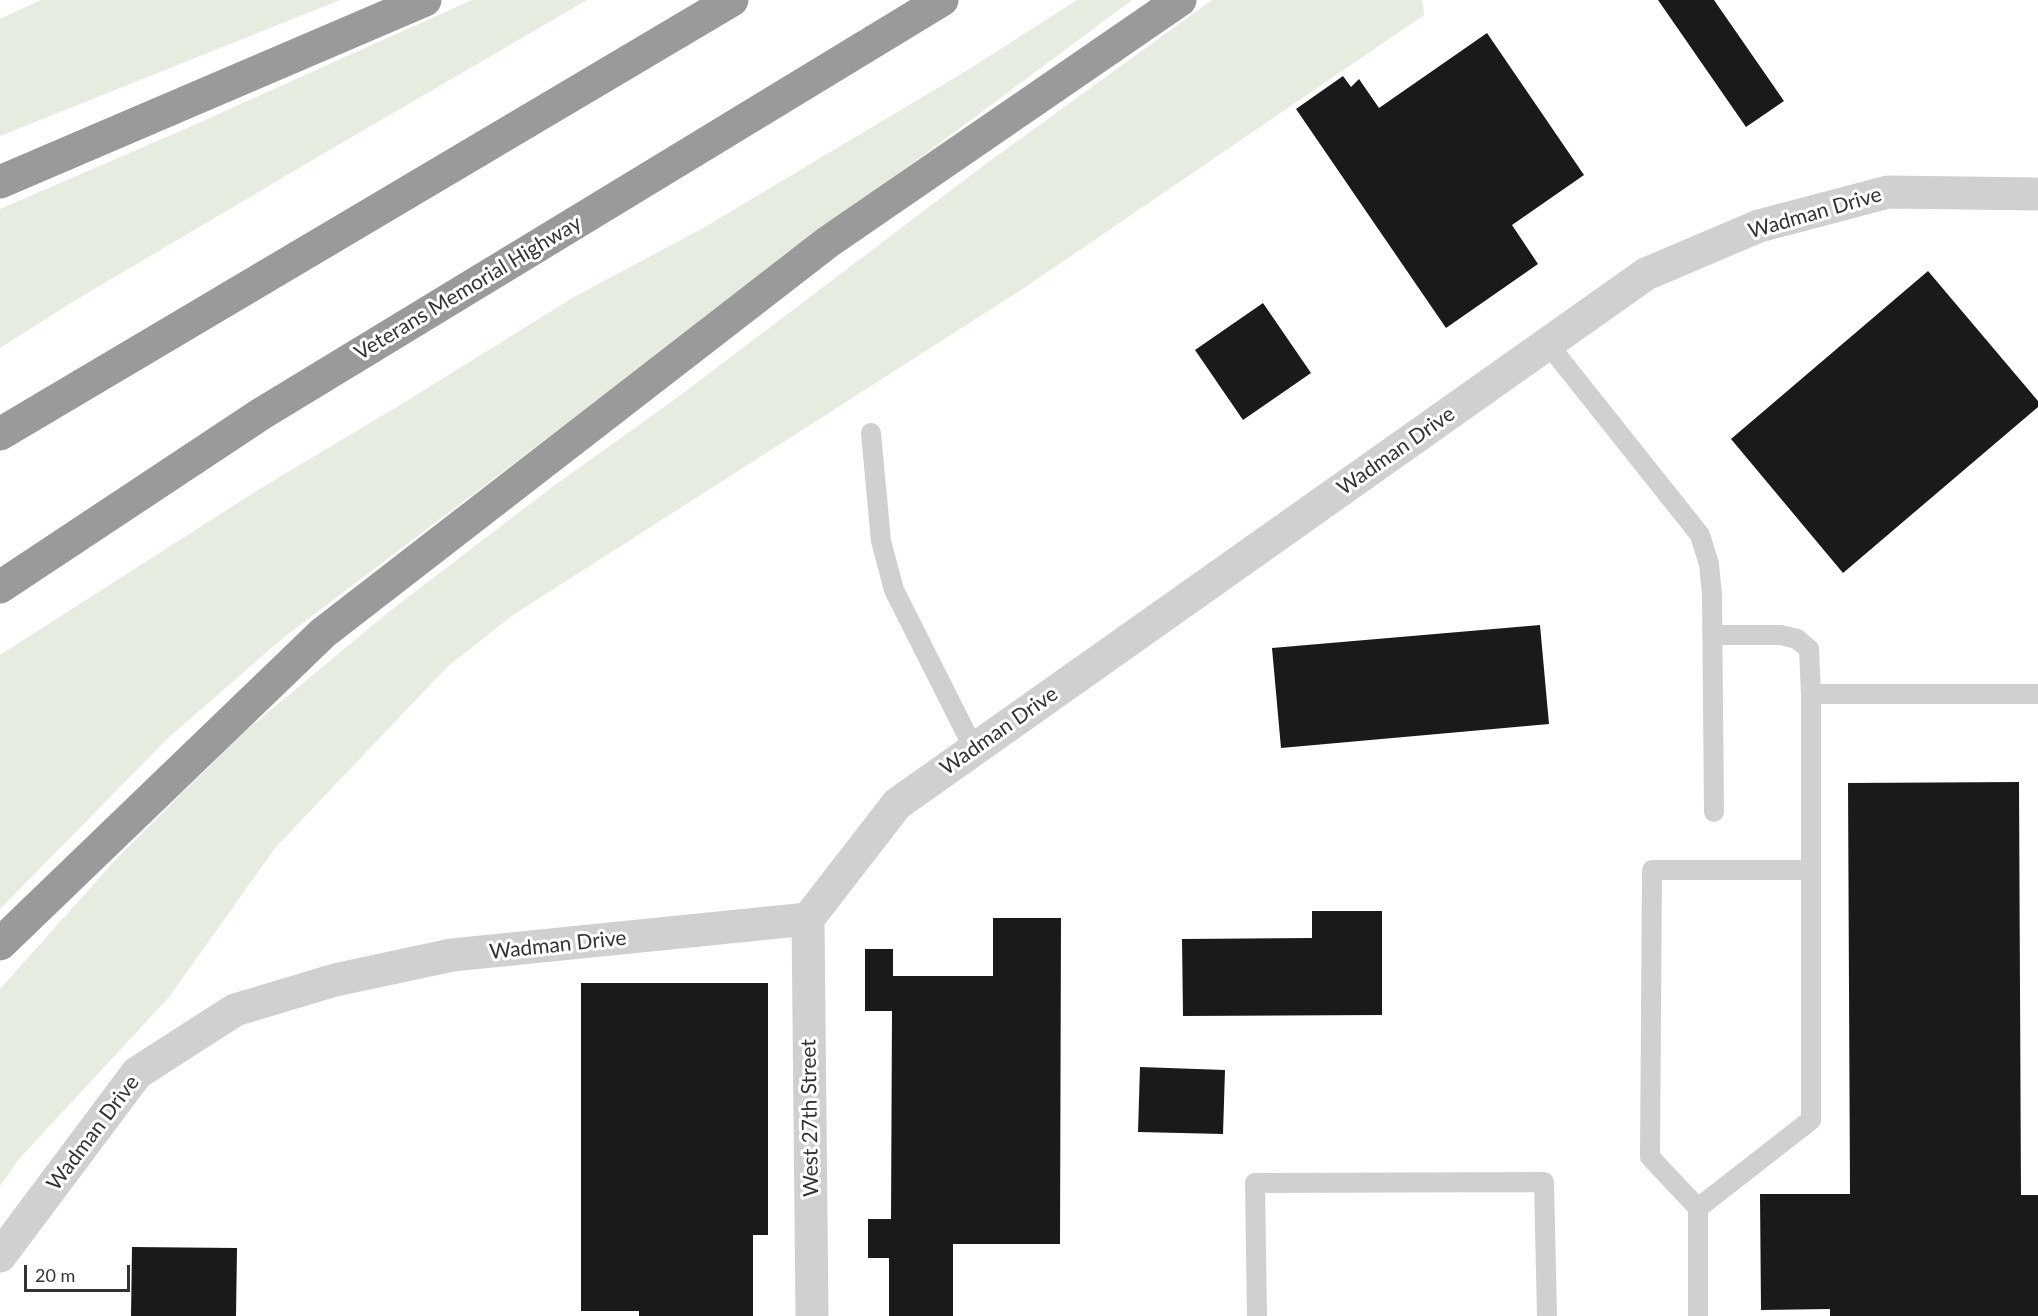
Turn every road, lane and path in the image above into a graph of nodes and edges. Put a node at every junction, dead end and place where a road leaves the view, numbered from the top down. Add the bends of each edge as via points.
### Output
1 (425, 0) edge
2 (732, 0) edge
3 (942, 0) edge
4 (1180, 0) edge
5 (0, 182) edge
6 (2038, 194) edge
7 (1548, 344) junction
8 (871, 433) dead end
9 (0, 434) edge
10 (0, 587) edge
11 (1712, 634) junction
12 (1811, 694) junction
13 (2038, 694) edge
14 (974, 749) junction
15 (1714, 812) dead end
16 (1811, 870) junction
17 (808, 919) junction
18 (0, 944) edge
19 (1698, 1208) junction
20 (0, 1256) edge
21 (812, 1316) edge
22 (1257, 1316) edge
23 (1547, 1316) edge
24 (1698, 1316) edge

1 - 5 highway
2 - 9 highway
3 - 10 highway, Veterans Memorial Highway via 261,414
4 - 18 highway via 828,242 324,633
6 - 7 street, Wadman Drive via 1888,192 1759,226 1646,274
7 - 11 lane via 1700,535 1709,564
7 - 14 street, Wadman Drive
8 - 14 lane via 881,541 894,591
11 - 12 lane via 1781,634 1797,639 1809,649
11 - 15 lane
12 - 13 lane
12 - 16 lane
14 - 17 street, Wadman Drive via 897,804
16 - 19 lane via 1811,1120
16 - 19 lane via 1652,870 1650,1157
17 - 20 street, Wadman Drive via 452,955 335,980 235,1010 136,1073
17 - 21 street, West 27th Street
19 - 24 lane
22 - 23 lane via 1255,1183 1544,1182

